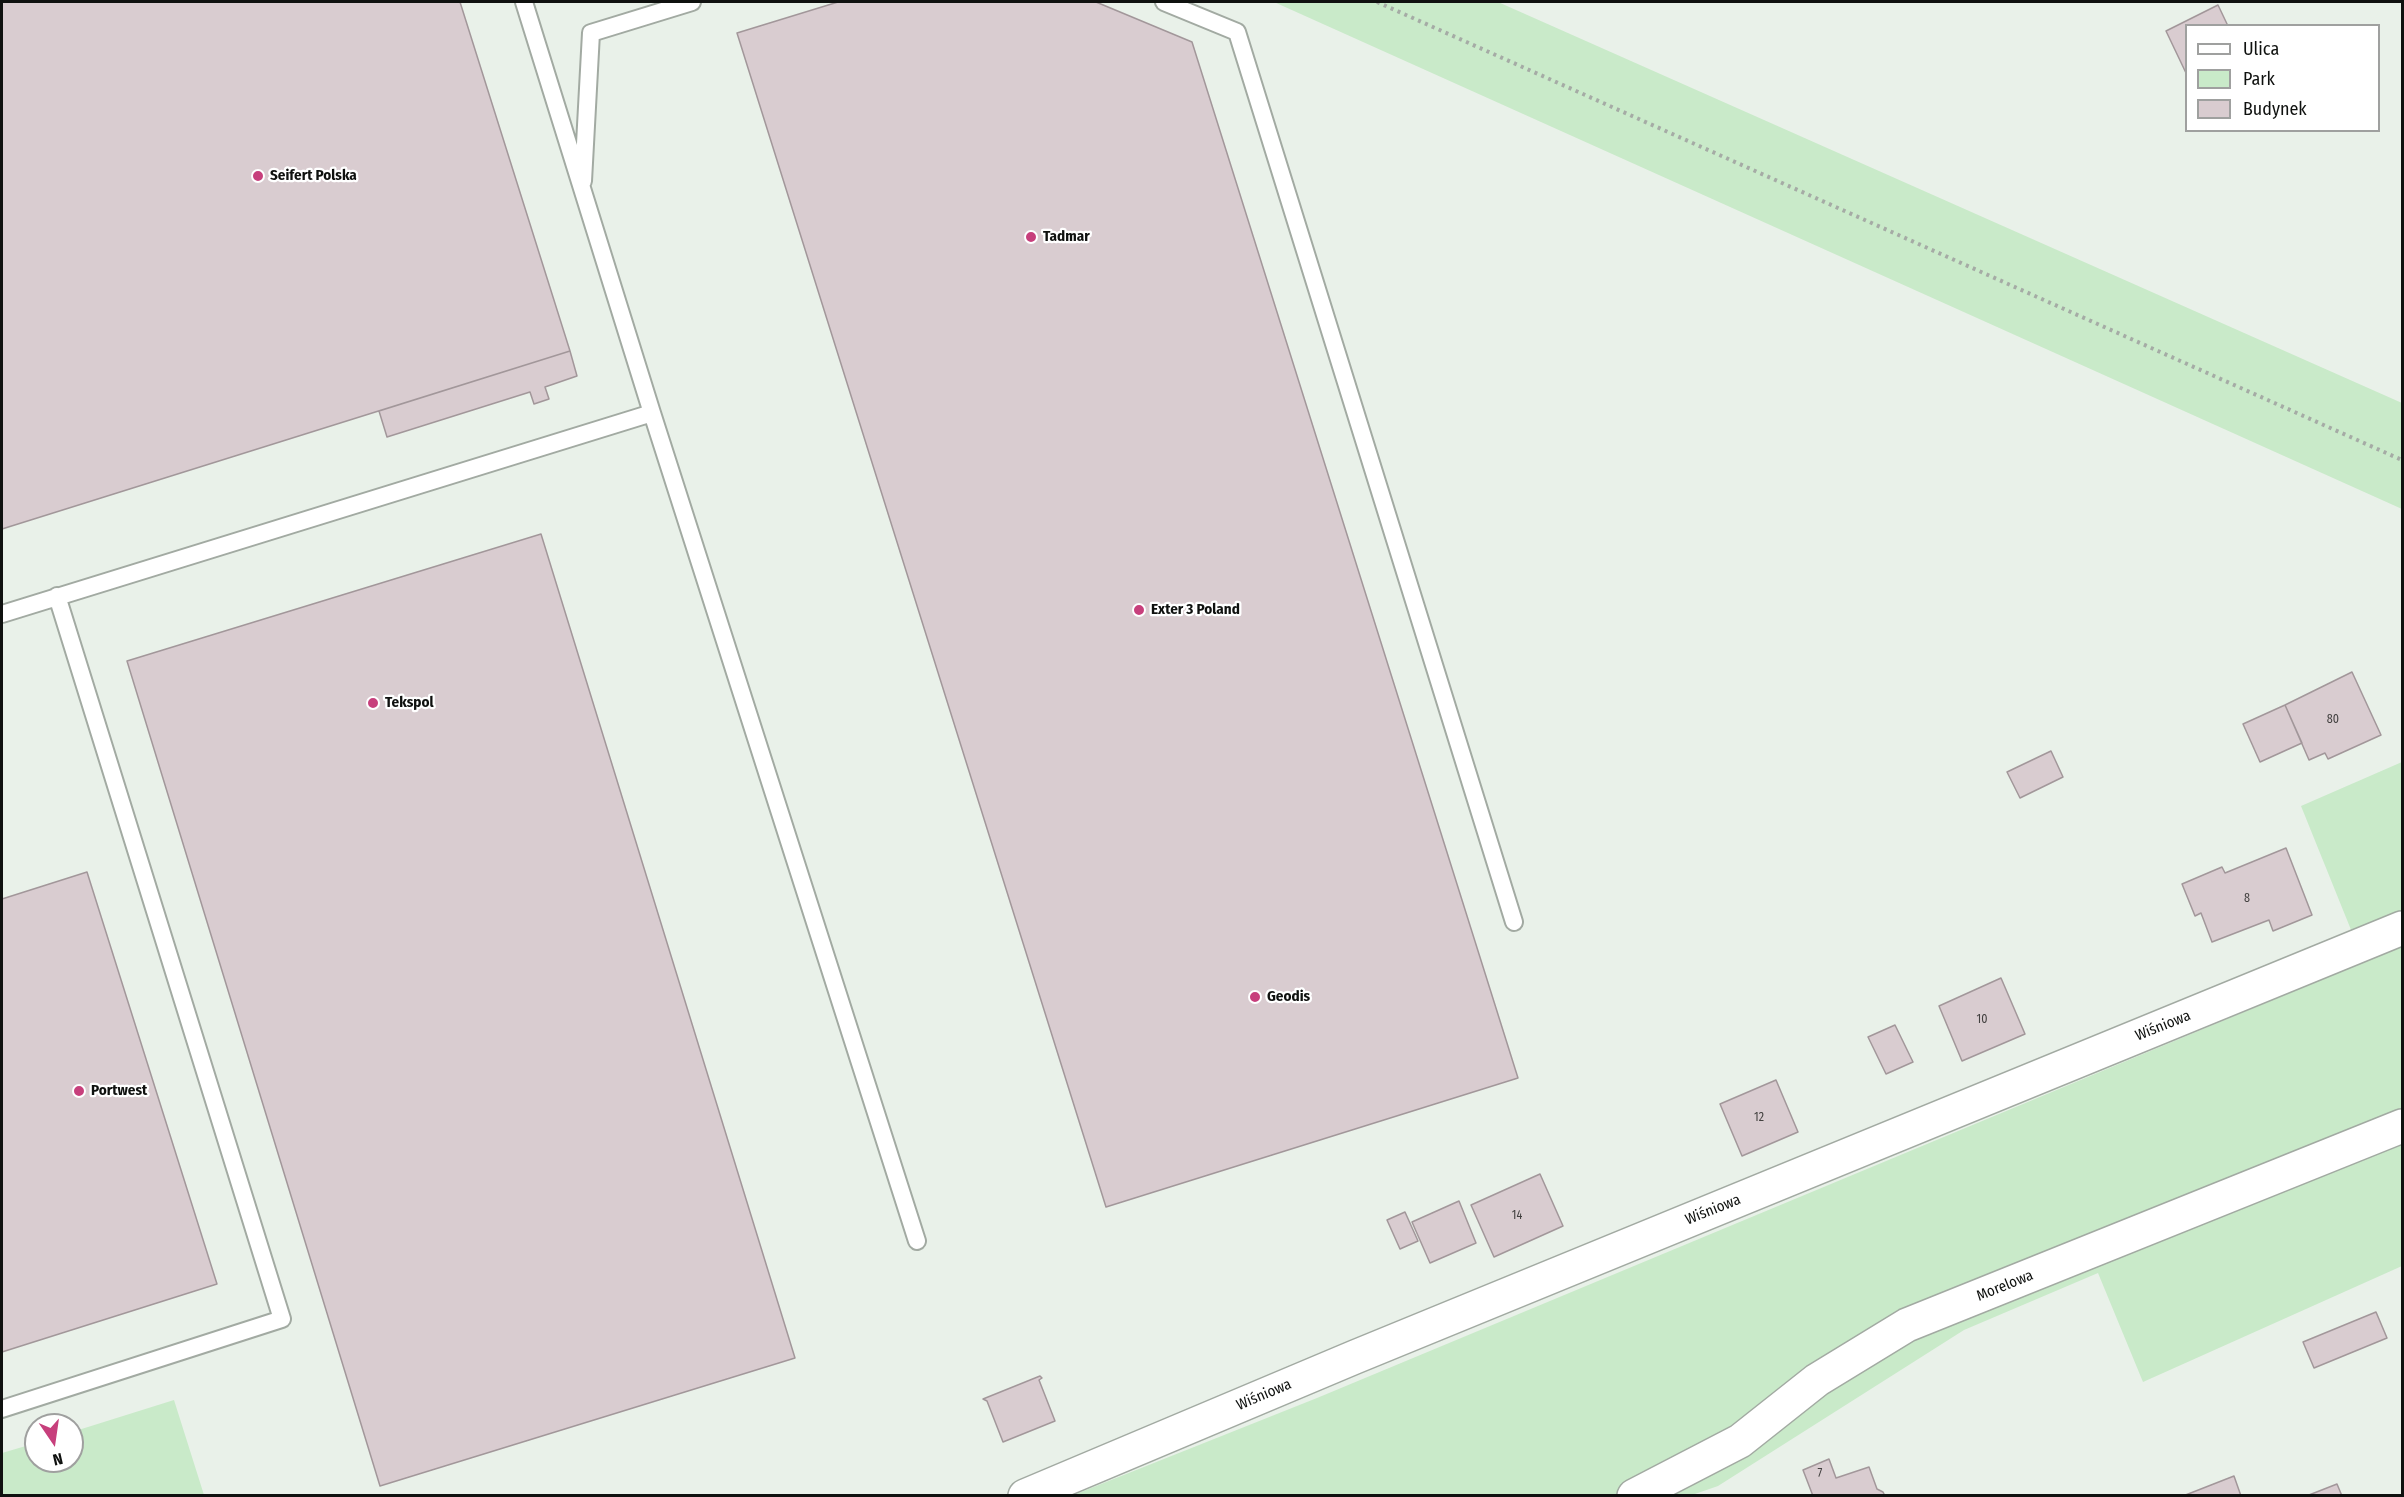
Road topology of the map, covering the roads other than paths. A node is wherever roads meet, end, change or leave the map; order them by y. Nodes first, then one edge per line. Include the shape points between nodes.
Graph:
1 (524, 2) edge
2 (692, 2) edge
3 (1164, 2) edge
4 (583, 192) junction
5 (652, 413) junction
6 (57, 596) junction
7 (2, 614) edge
8 (1514, 921) dead end
9 (2403, 928) edge
10 (2403, 1126) edge
11 (917, 1241) dead end
12 (2, 1409) edge
13 (1025, 1496) edge
14 (1634, 1496) edge

1 - 4 lane
2 - 4 lane via 591,33
3 - 8 lane via 1237,32
4 - 5 lane
5 - 6 lane
5 - 11 lane
6 - 7 lane
6 - 12 lane via 282,1319
9 - 13 street, Wiśniowa via 1366,1352
10 - 14 street, Morelowa via 1907,1325 1817,1380 1740,1441

